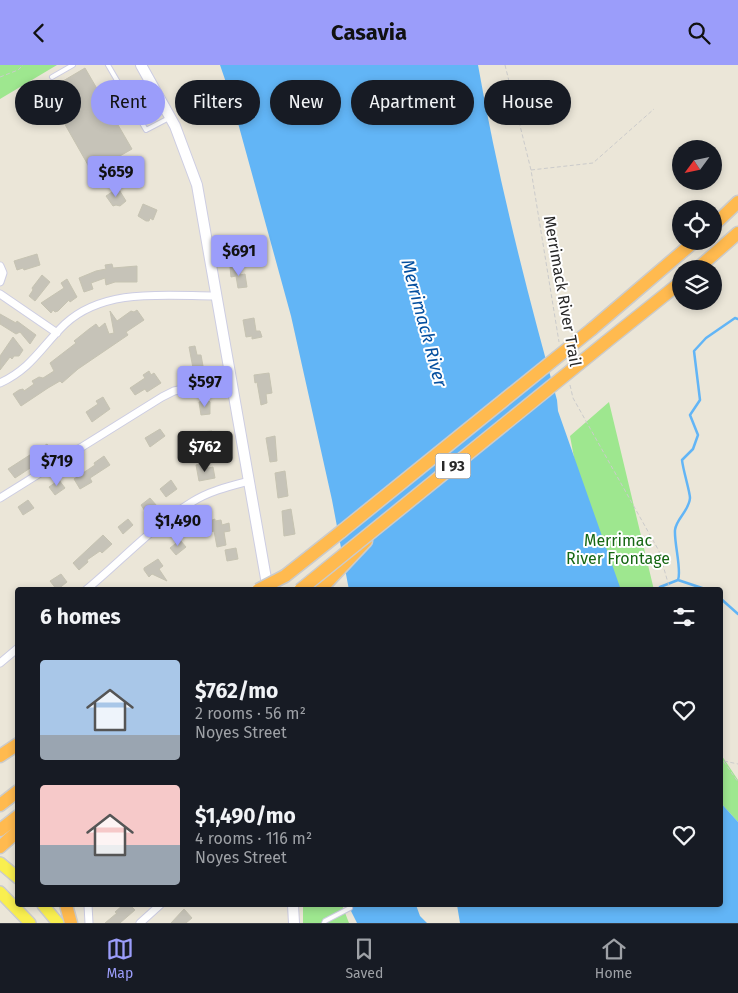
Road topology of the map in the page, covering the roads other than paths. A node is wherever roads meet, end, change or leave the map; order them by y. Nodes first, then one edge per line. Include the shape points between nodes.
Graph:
1 (72, 65) edge
2 (108, 65) edge
3 (141, 65) edge
4 (52, 77) dead end
5 (171, 117) junction
6 (738, 202) edge
7 (722, 217) edge
8 (738, 233) edge
9 (686, 250) edge
10 (707, 260) edge
11 (0, 265) edge
12 (0, 282) edge
13 (672, 289) edge
14 (0, 295) edge
15 (217, 295) junction
16 (57, 333) junction
17 (231, 379) junction
18 (0, 383) edge
19 (249, 481) junction
20 (0, 498) edge
21 (377, 528) junction
22 (285, 576) junction
23 (89, 587) edge
24 (264, 587) edge
25 (267, 587) edge
26 (272, 587) edge
27 (304, 587) edge
28 (323, 587) edge
29 (15, 650) edge
30 (0, 663) edge
31 (15, 746) edge
32 (0, 756) edge
33 (15, 791) edge
34 (15, 792) edge
35 (0, 796) edge
36 (0, 805) edge
37 (15, 821) edge
38 (6, 837) edge
39 (0, 863) edge
40 (15, 876) edge
41 (0, 892) edge
42 (45, 907) edge
43 (67, 907) edge
44 (88, 907) edge
45 (158, 907) edge
46 (293, 907) edge
47 (350, 908) dead end
48 (30, 923) edge
49 (58, 923) edge
50 (71, 923) edge
51 (89, 923) edge
52 (140, 923) edge
53 (294, 923) edge
54 (324, 923) edge

1 - 4 lane
2 - 5 lane via 146,130
3 - 5 main road
5 - 15 main road via 197,185
6 - 7 highway
8 - 10 highway
9 - 22 highway, I 93, bridge via 646,286
11 - 12 street via 3,273
13 - 21 highway, I 93, bridge
14 - 16 street
15 - 16 street via 108,300 96,303 75,316
15 - 17 main road
16 - 18 street via 30,365
17 - 19 main road
17 - 20 street via 168,393
19 - 23 street via 224,487 192,501
19 - 25 main road
21 - 27 highway, I 93, bridge
21 - 28 highway, bridge
22 - 24 highway, bridge
22 - 26 highway, I 93, bridge
29 - 30 street
31 - 32 highway
33 - 35 highway
34 - 36 highway
37 - 38 highway
39 - 40 main road
41 - 48 main road
42 - 49 main road
43 - 50 highway
44 - 51 street
45 - 52 street
46 - 53 main road
47 - 54 lane

